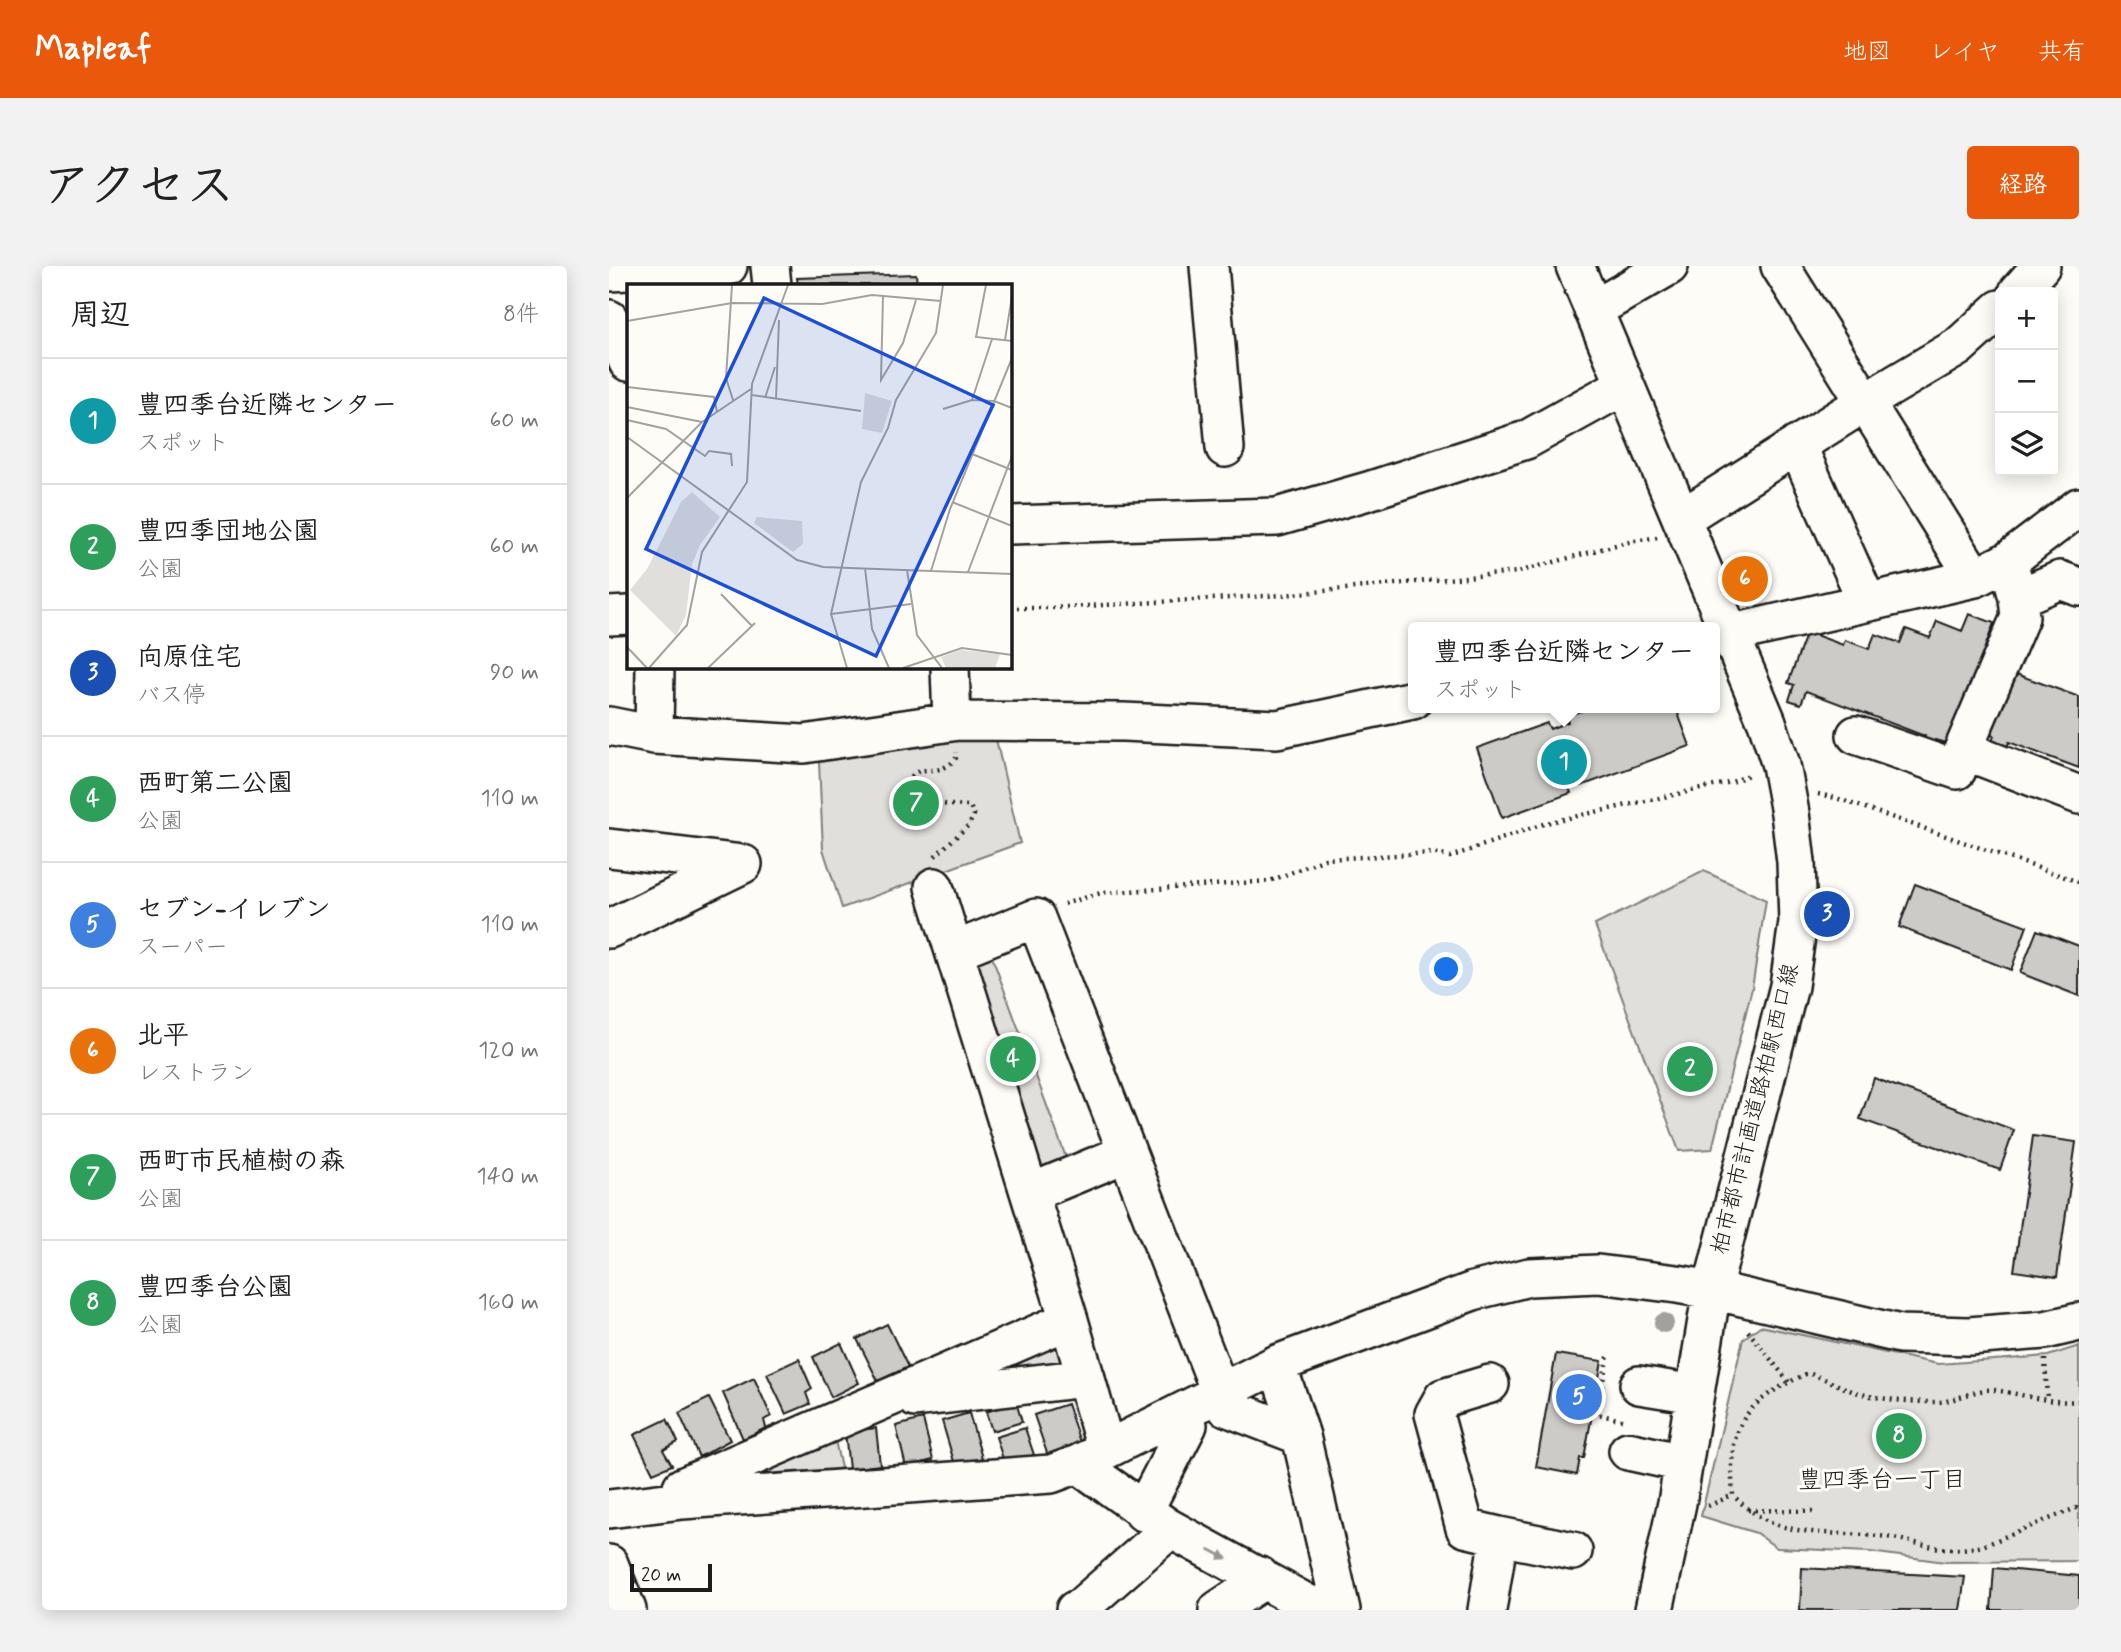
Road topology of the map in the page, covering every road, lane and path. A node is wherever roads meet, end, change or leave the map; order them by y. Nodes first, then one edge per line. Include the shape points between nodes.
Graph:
1 (728, 266) edge
2 (770, 266) edge
3 (1209, 266) edge
4 (1575, 266) edge
5 (1669, 266) edge
6 (1780, 266) edge
7 (2041, 266) edge
8 (609, 272) edge
9 (772, 284) edge
10 (2022, 287) edge
11 (1594, 310) junction
12 (1995, 314) edge
13 (609, 319) edge
14 (627, 360) edge
15 (627, 381) edge
16 (609, 383) edge
17 (1625, 385) junction
18 (1867, 401) junction
19 (1797, 446) junction
20 (1225, 447) dead end
21 (2079, 507) edge
22 (1011, 525) edge
23 (1673, 527) junction
24 (2008, 561) junction
25 (1975, 578) junction
26 (2079, 587) edge
27 (2018, 598) junction
28 (1867, 602) junction
29 (1011, 608) edge
30 (627, 615) edge
31 (609, 616) edge
32 (1716, 622) edge
33 (1722, 635) edge
34 (655, 668) edge
35 (950, 668) edge
36 (1408, 701) edge
37 (952, 722) junction
38 (609, 726) edge
39 (654, 735) junction
40 (1856, 735) dead end
41 (1963, 750) junction
42 (947, 766) dead end
43 (1756, 772) dead end
44 (1818, 794) dead end
45 (2079, 795) edge
46 (609, 848) edge
47 (2079, 882) edge
48 (934, 887) joint
49 (1036, 918) junction
50 (609, 929) edge
51 (954, 951) junction
52 (1127, 1153) junction
53 (1030, 1193) junction
54 (1712, 1290) junction
55 (1069, 1320) junction
56 (2079, 1322) edge
57 (1746, 1329) dead end
58 (2045, 1349) dead end
59 (1611, 1353) dead end
60 (1277, 1364) junction
61 (1086, 1378) junction
62 (1789, 1382) junction
63 (1490, 1384) dead end
64 (1639, 1385) dead end
65 (1220, 1394) junction
66 (1695, 1394) junction
67 (2047, 1400) junction
68 (2079, 1401) edge
69 (876, 1403) junction
70 (1179, 1413) junction
71 (1301, 1436) junction
72 (1631, 1436) joint
73 (1092, 1456) junction
74 (1683, 1463) junction
75 (682, 1500) junction
76 (609, 1509) edge
77 (1747, 1510) junction
78 (2079, 1510) edge
79 (1817, 1511) dead end
80 (1155, 1519) junction
81 (1499, 1536) junction
82 (1573, 1551) dead end
83 (609, 1564) edge
84 (1260, 1576) junction
85 (627, 1610) edge
86 (1075, 1610) edge
87 (1218, 1610) edge
88 (1319, 1610) edge
89 (1341, 1610) edge
90 (1487, 1610) edge
91 (1654, 1610) edge

1 - 8 street
2 - 9 street
3 - 20 street
4 - 11 street, 柏市都市計画道路柏駅西口線
5 - 11 street
6 - 18 street
7 - 10 street
11 - 17 street, 柏市都市計画道路柏駅西口線
12 - 18 street via 1958,347
13 - 14 street
15 - 16 street
17 - 22 street via 1526,440 1277,517
17 - 23 street, 柏市都市計画道路柏駅西口線
18 - 19 street
18 - 25 street
19 - 23 street
19 - 28 street
21 - 24 street
23 - 29 path via 1518,572 1283,595
23 - 32 street, 柏市都市計画道路柏駅西口線
24 - 25 street
24 - 27 street
25 - 28 street
26 - 27 street via 2060,580
27 - 41 street via 2020,617
28 - 33 street
30 - 31 street
33 - 54 street, 柏市都市計画道路柏駅西口線 via 1767,722 1781,765 1796,862 1798,922 1789,986
34 - 39 street
35 - 37 street
36 - 37 street via 1277,729 1123,722
37 - 39 street via 804,744
38 - 39 street
40 - 41 street via 1957,770
41 - 45 street
42 - 48 path via 919,770 906,785 914,796 970,806 974,815 930,861
43 - 49 path via 1732,782 1546,823 1450,857 1433,853 1325,859 1270,881 1101,893 1045,909
44 - 47 path
46 - 50 street via 743,864
48 - 51 street
49 - 51 street
49 - 52 street
51 - 53 street
52 - 53 street
52 - 65 street
53 - 55 street
54 - 56 street via 1900,1334 1969,1336 2045,1330
54 - 60 street via 1620,1291 1598,1273 1529,1278 1472,1290
54 - 66 street, 柏市都市計画道路柏駅西口線
55 - 61 street
55 - 69 street
57 - 62 path
58 - 67 path
59 - 72 path via 1595,1414
60 - 65 street
60 - 71 street
61 - 69 street
61 - 73 street
62 - 67 path via 1808,1373 1853,1391 1910,1401 1941,1402 1992,1390
62 - 77 path via 1752,1406 1737,1433 1731,1452 1733,1495
63 - 81 street via 1443,1398 1434,1414 1465,1528
64 - 66 street
65 - 70 street
65 - 71 street via 1226,1407
66 - 74 street, 柏市都市計画道路柏駅西口線
67 - 68 path
69 - 75 street via 682,1487
70 - 73 street
70 - 80 street via 1188,1425
71 - 89 street
72 - 74 street
73 - 75 street via 1051,1474
73 - 80 street
74 - 91 street, 柏市都市計画道路柏駅西口線
75 - 76 street
77 - 78 path via 1780,1527 1956,1549 1979,1546
77 - 79 path
80 -> 84 street
80 - 86 street via 1161,1537
81 - 82 street
81 - 90 street
83 - 85 street
84 - 87 street via 1254,1586
84 - 88 street

